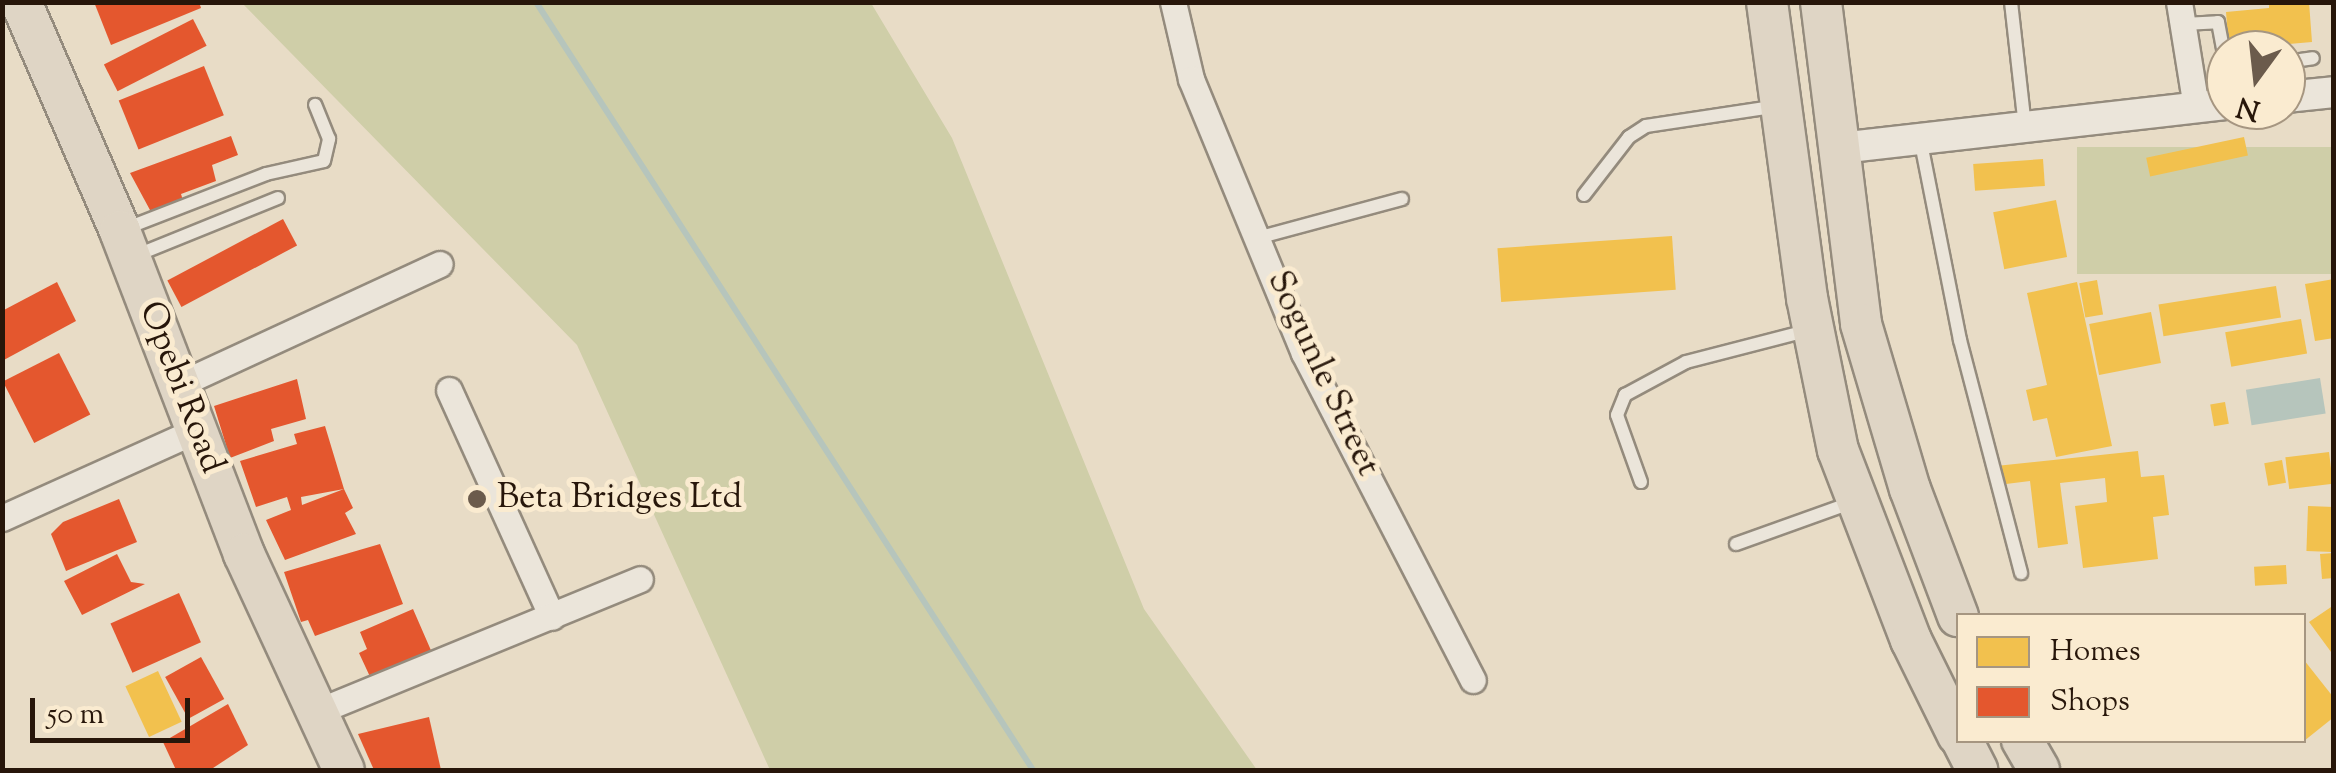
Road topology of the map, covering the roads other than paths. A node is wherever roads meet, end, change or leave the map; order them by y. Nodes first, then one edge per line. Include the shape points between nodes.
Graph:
1 (22, 2) edge
2 (1173, 2) edge
3 (1767, 2) edge
4 (1821, 2) edge
5 (2011, 2) edge
6 (2181, 13) edge
7 (2, 26) edge
8 (2219, 30) edge
9 (2313, 58) dead end
10 (2306, 59) edge
11 (2206, 90) edge
12 (2334, 92) edge
13 (2306, 95) edge
14 (315, 105) dead end
15 (1780, 106) junction
16 (2206, 107) edge
17 (2025, 127) junction
18 (1920, 138) junction
19 (1840, 148) junction
20 (1782, 188) dead end
21 (1584, 195) dead end
22 (278, 198) dead end
23 (1402, 199) dead end
24 (1787, 222) dead end
25 (1261, 237) junction
26 (125, 244) junction
27 (440, 264) dead end
28 (1812, 329) junction
29 (180, 384) junction
30 (449, 390) dead end
31 (184, 434) junction
32 (1641, 482) dead end
33 (1855, 501) junction
34 (2, 518) edge
35 (1736, 544) dead end
36 (2021, 573) dead end
37 (640, 579) dead end
38 (1957, 613) edge
39 (552, 617) junction
40 (1473, 680) dead end
41 (316, 712) junction
42 (1956, 730) edge
43 (1963, 743) edge
44 (2024, 743) edge
45 (315, 770) edge
46 (344, 770) edge
47 (1977, 770) edge
48 (2040, 770) edge

1 - 26 main road, Opebi Road
2 - 25 street, Sogunle Street via 1191,79
3 - 15 main road
4 - 19 main road
5 - 17 lane
6 - 8 lane via 2218,22
6 - 11 street
7 - 31 main road, Opebi Road
9 - 10 lane
12 - 13 street
14 - 26 lane via 329,139 324,160 266,174
15 - 21 lane via 1646,126 1629,137
15 - 28 main road
16 - 17 street
17 - 18 street
18 - 19 street
18 - 36 lane via 1960,340
19 - 38 main road via 1860,324 1910,489
20 - 24 lane
22 - 26 lane
23 - 25 lane
25 - 40 street, Sogunle Street via 1304,353
26 - 29 main road, Opebi Road
27 - 29 street
28 - 32 lane via 1686,362 1625,394 1617,416
28 - 33 main road
29 - 31 main road, Opebi Road
30 - 39 street
31 - 34 street
31 - 41 main road, Opebi Road
31 - 45 main road, Opebi Road via 234,600
33 - 35 lane
33 - 42 main road
37 - 39 street
39 - 41 street
41 - 46 main road, Opebi Road
43 - 47 main road
44 - 48 main road

